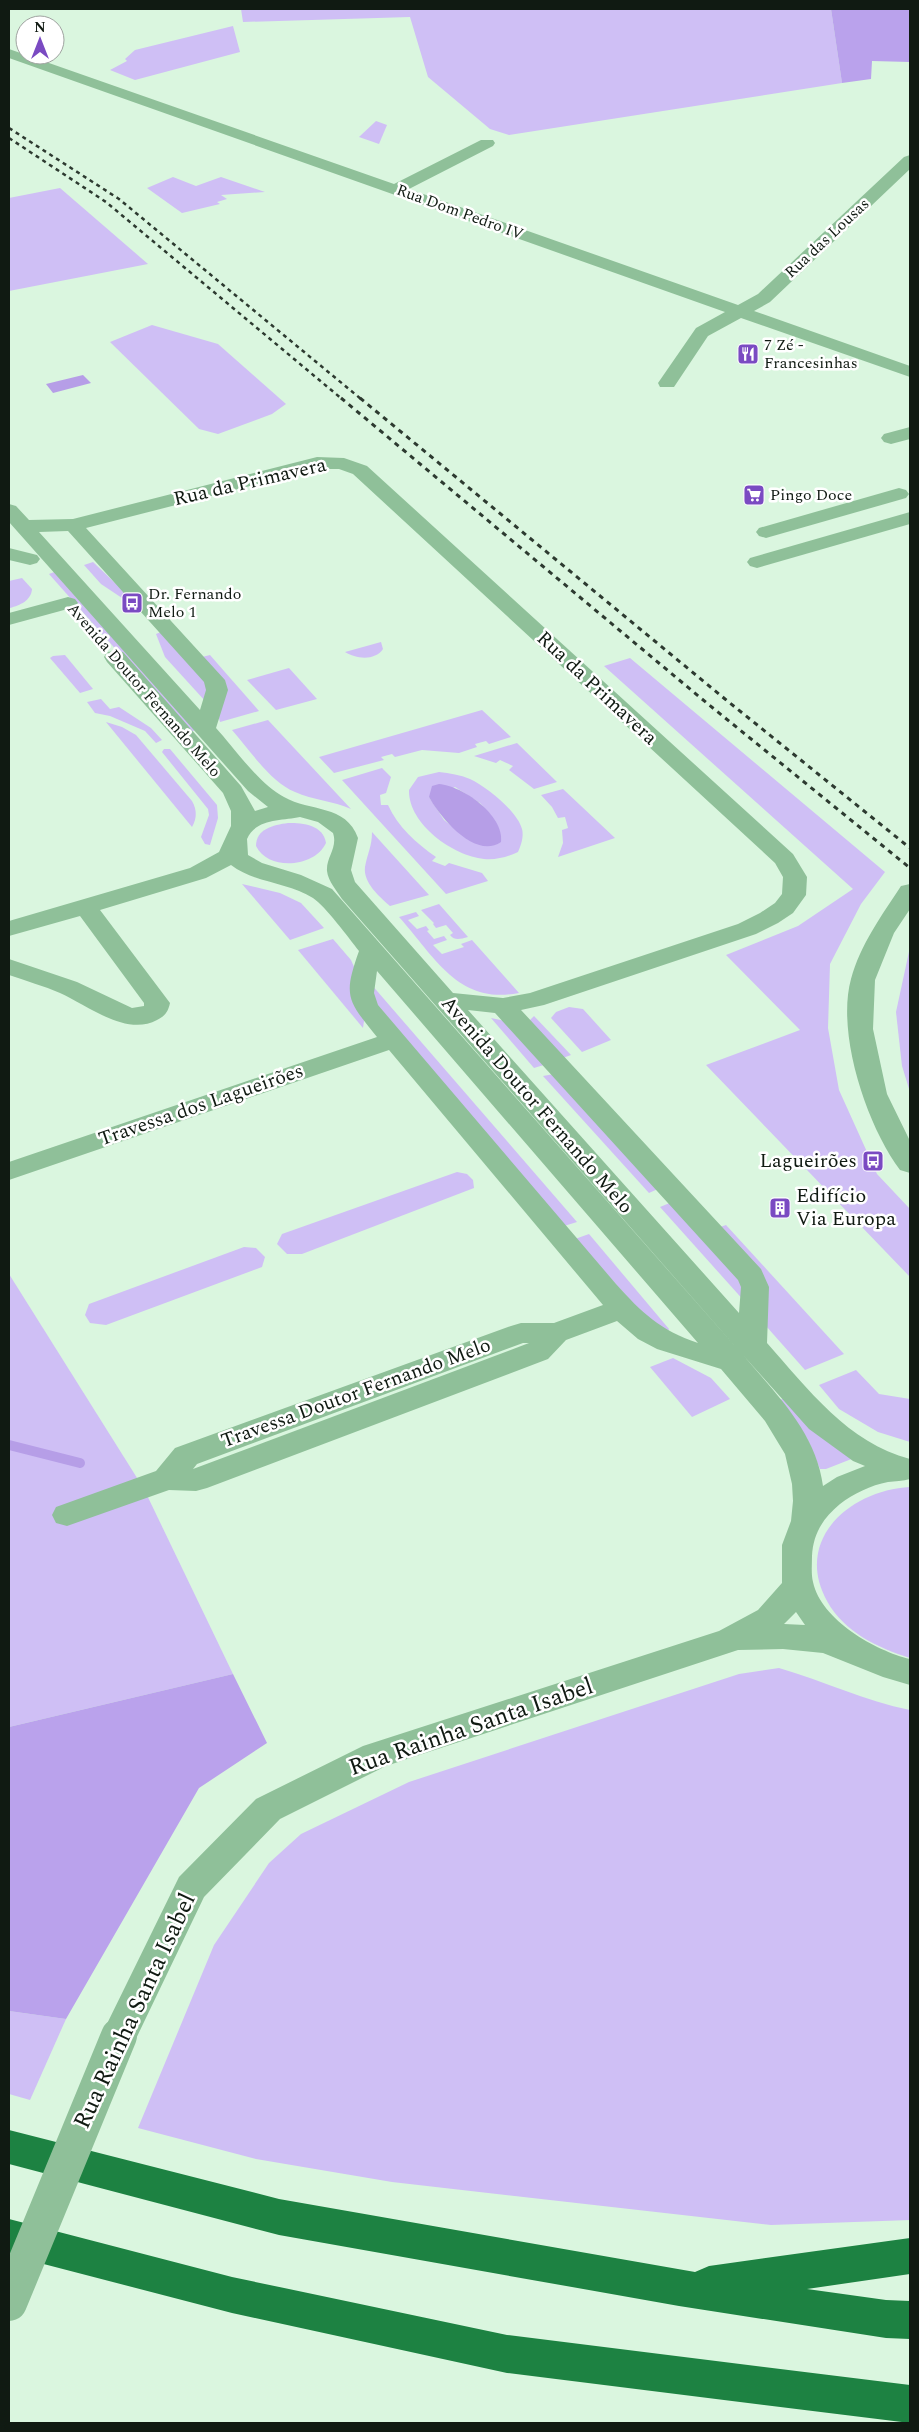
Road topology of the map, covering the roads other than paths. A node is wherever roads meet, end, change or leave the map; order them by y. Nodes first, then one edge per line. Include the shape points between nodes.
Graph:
1 (9, 53) edge
2 (488, 143) dead end
3 (910, 160) edge
4 (396, 189) junction
5 (740, 312) junction
6 (910, 372) edge
7 (667, 383) dead end
8 (910, 433) edge
9 (891, 438) dead end
10 (899, 494) dead end
11 (9, 510) edge
12 (910, 518) edge
13 (73, 524) junction
14 (16, 531) edge
15 (766, 532) dead end
16 (9, 554) edge
17 (30, 559) junction
18 (757, 562) dead end
19 (68, 603) junction
20 (9, 618) edge
21 (205, 729) junction
22 (306, 812) junction
23 (238, 837) junction
24 (344, 854) junction
25 (198, 873) junction
26 (272, 874) junction
27 (910, 891) edge
28 (85, 906) junction
29 (9, 929) edge
30 (372, 949) junction
31 (9, 967) edge
32 (444, 1000) junction
33 (503, 1006) junction
34 (394, 1040) junction
35 (910, 1164) edge
36 (9, 1171) edge
37 (622, 1308) junction
38 (742, 1355) junction
39 (907, 1469) edge
40 (68, 1515) dead end
41 (806, 1519) junction
42 (798, 1584) junction
43 (730, 1640) junction
44 (848, 1648) junction
45 (910, 1672) edge
46 (9, 2147) edge
47 (9, 2237) edge
48 (910, 2256) edge
49 (679, 2288) junction
50 (9, 2303) edge
51 (910, 2320) edge
52 (910, 2405) edge

1 - 4 street, Rua Dom Pedro IV
2 - 4 street
3 - 5 street, Rua das Lousas via 764,298
4 - 5 street, Rua Dom Pedro IV
5 - 6 street, Rua Dom Pedro IV
5 - 7 street, Rua das Lousas via 702,332
8 - 9 street
10 - 15 street
11 - 14 street, Avenida Doutor Fernando Melo
12 - 18 street
13 - 14 street, Rua da Primavera
13 - 21 street, Avenida Doutor Fernando Melo via 214,680 217,690
13 - 33 street, Rua da Primavera via 317,463 352,466 785,859 795,877 794,895 784,908 747,929 535,1000
14 - 17 street, Avenida Doutor Fernando Melo
14 - 21 street, Avenida Doutor Fernando Melo
16 - 17 street
17 - 19 street, Avenida Doutor Fernando Melo
19 - 20 street
19 - 23 street, Avenida Doutor Fernando Melo via 233,791 244,811
21 - 22 street, Avenida Doutor Fernando Melo via 270,799
22 - 23 street, Avenida Doutor Fernando Melo via 288,811 255,819
22 - 24 street, Avenida Doutor Fernando Melo via 336,823 345,832 348,843
23 - 25 street via 227,857
23 - 26 street, Avenida Doutor Fernando Melo via 238,857 248,866
24 - 26 street via 334,864 319,871 301,875
24 - 32 street, Avenida Doutor Fernando Melo via 339,870 351,894
25 - 26 street via 240,869
25 - 28 street
26 - 30 street, Avenida Doutor Fernando Melo via 323,894
27 - 35 street via 882,933 863,980 860,1029 874,1094
28 - 29 street
28 - 31 street via 157,1002 156,1010 146,1016 128,1016 68,987
30 - 34 street via 361,984 361,997
30 - 38 street, Avenida Doutor Fernando Melo
32 - 33 street, Rua da Primavera
32 - 38 street, Avenida Doutor Fernando Melo
33 - 38 street, Avenida Doutor Fernando Melo via 751,1276 755,1287
34 - 36 street, Travessa dos Lagueirões
34 - 37 street
37 - 38 street via 649,1333 671,1344
37 - 40 street, Travessa Doutor Fernando Melo via 556,1333 538,1352 196,1480 167,1479
38 - 39 street, Avenida Doutor Fernando Melo via 819,1421 864,1452
38 - 41 street, Avenida Doutor Fernando Melo via 798,1447 810,1494
39 - 41 street, Rua Rainha Santa Isabel via 864,1476 830,1494
41 - 42 street, Rua Rainha Santa Isabel via 795,1550
42 - 43 street, Rua Rainha Santa Isabel via 779,1611 761,1625
42 - 44 street, Rua Rainha Santa Isabel via 816,1618
43 - 44 street, Rua Rainha Santa Isabel via 766,1635 808,1638
43 - 50 street, Rua Rainha Santa Isabel, bridge via 375,1756 268,1809 191,1887 119,2036
44 - 45 street, Rua Rainha Santa Isabel via 890,1668
46 - 49 highway via 279,2216
47 - 52 highway via 232,2295 507,2354
48 - 49 highway
49 - 51 highway

